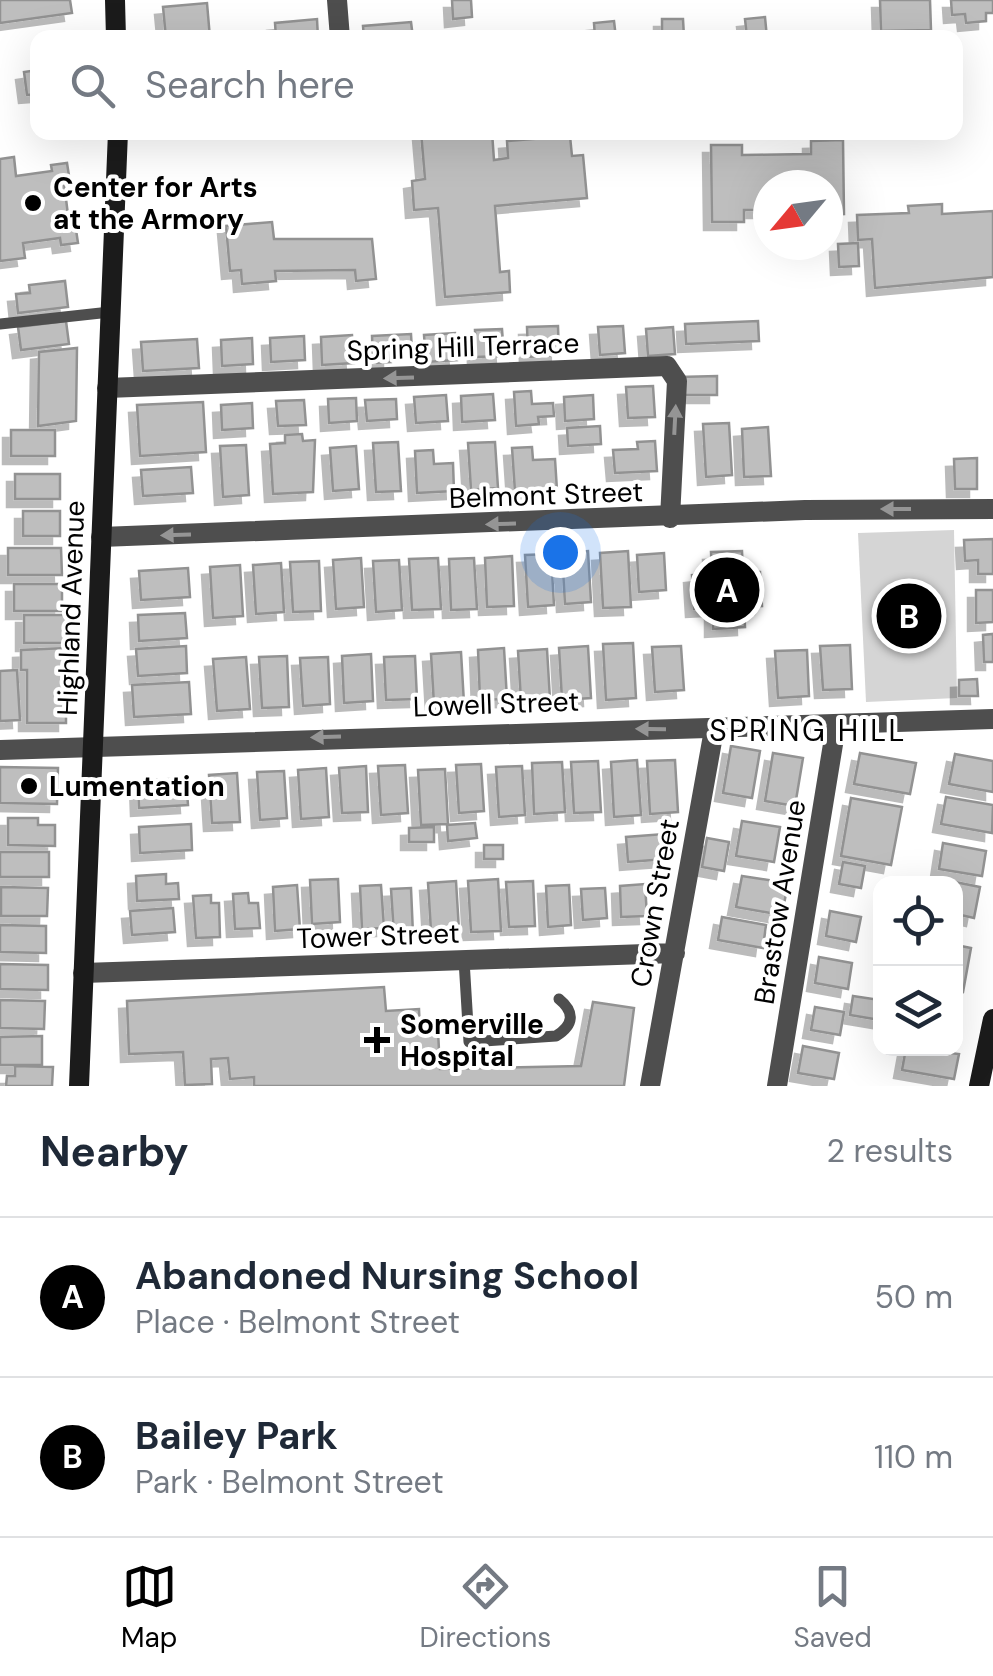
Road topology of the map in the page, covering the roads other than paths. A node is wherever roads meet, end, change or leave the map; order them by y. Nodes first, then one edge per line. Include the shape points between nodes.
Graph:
1 (115, 0) edge
2 (337, 0) edge
3 (116, 30) edge
4 (339, 30) edge
5 (118, 140) edge
6 (110, 312) junction
7 (0, 324) edge
8 (107, 388) junction
9 (993, 508) edge
10 (670, 518) junction
11 (101, 537) junction
12 (993, 719) edge
13 (836, 726) junction
14 (714, 730) junction
15 (92, 748) junction
16 (0, 750) edge
17 (675, 953) junction
18 (464, 960) junction
19 (83, 973) junction
20 (558, 998) dead end
21 (993, 1019) edge
22 (989, 1054) edge
23 (79, 1086) edge
24 (650, 1086) edge
25 (777, 1086) edge
26 (980, 1086) edge

1 - 3 main road
2 - 4 street
5 - 6 main road, Highland Avenue
6 - 7 lane
6 - 8 main road, Highland Avenue
10 -> 8 street, Spring Hill Terrace via 676,380 667,366
8 - 11 main road, Highland Avenue
9 -> 10 street, Belmont Street
10 -> 11 street, Belmont Street
11 - 15 main road, Highland Avenue
12 - 13 street, Lowell Street
13 - 14 street, Lowell Street
13 - 25 street, Brastow Avenue
14 -> 15 street, Lowell Street
14 - 17 street, Crown Street
15 - 16 street, Lowell Street
15 - 19 main road, Highland Avenue
17 - 18 street, Tower Street
17 - 24 street, Crown Street
18 - 19 street, Tower Street
18 - 20 lane via 468,1042 556,1036 572,1018
19 - 23 main road, Highland Avenue
21 - 22 main road
22 - 26 main road

